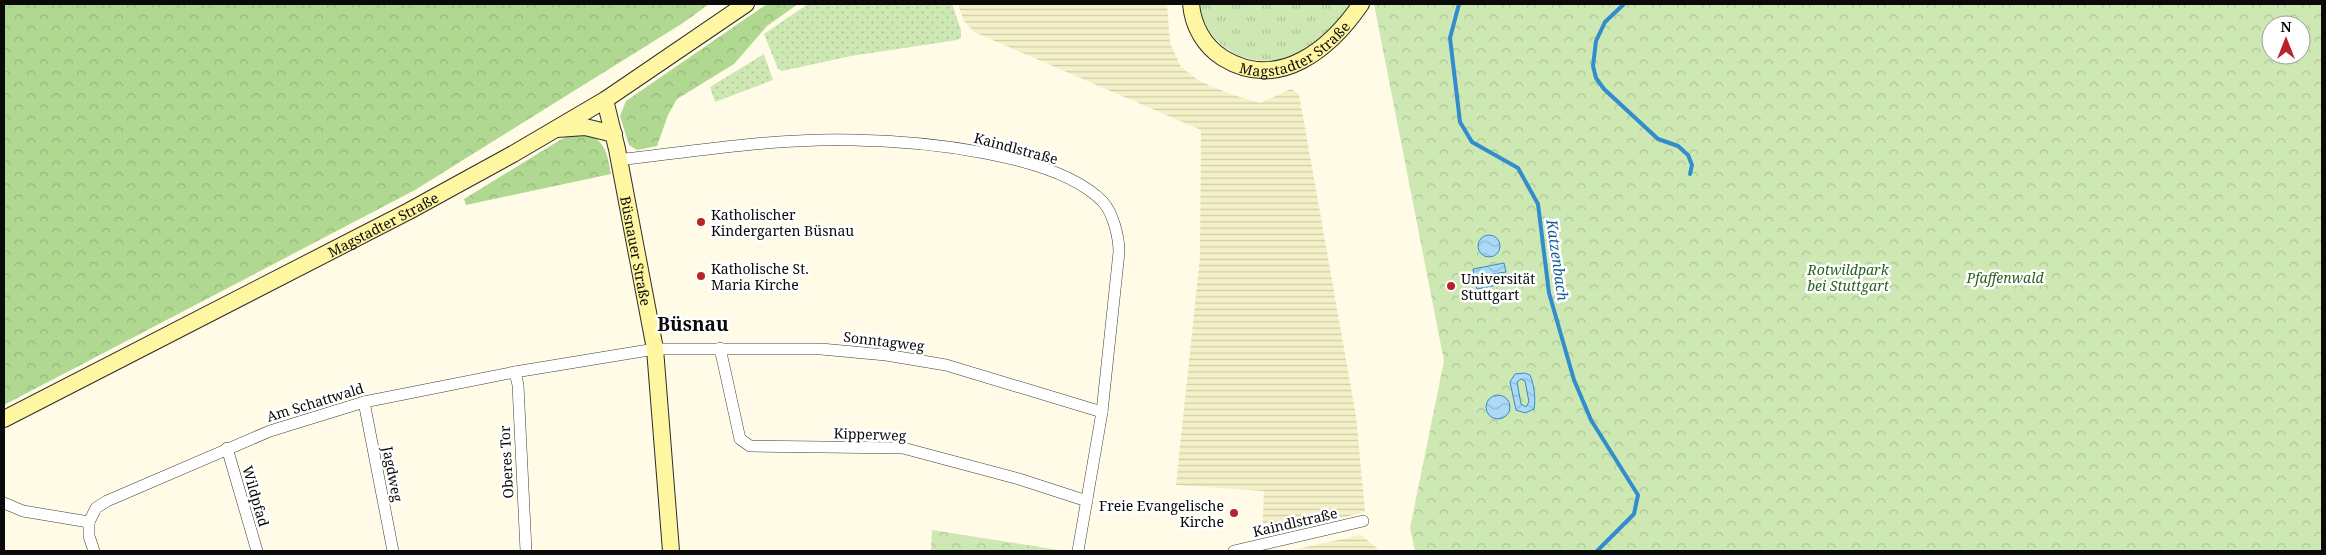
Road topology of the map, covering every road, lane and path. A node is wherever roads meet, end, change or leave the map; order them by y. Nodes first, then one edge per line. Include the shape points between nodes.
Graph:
1 (746, 4) edge
2 (1191, 4) edge
3 (1361, 4) edge
4 (605, 100) junction
5 (554, 129) junction
6 (614, 134) junction
7 (618, 160) junction
8 (720, 348) junction
9 (654, 349) junction
10 (515, 372) junction
11 (364, 402) junction
12 (1102, 412) junction
13 (4, 419) edge
14 (227, 448) junction
15 (1087, 501) junction
16 (4, 502) edge
17 (89, 522) junction
18 (1363, 522) dead end
19 (94, 551) edge
20 (256, 551) edge
21 (393, 551) edge
22 (526, 551) edge
23 (670, 551) edge
24 (1078, 551) edge
25 (1234, 551) edge

1 - 4 main road, Magstadter Straße
2 - 3 main road, Magstadter Straße via 1197,28 1215,53 1244,68 1267,71 1290,67 1311,56 1338,32
4 - 5 main road, Magstadter Straße
4 - 6 main road, Büsnauer Straße
5 - 6 main road via 585,128
5 - 13 main road, Magstadter Straße via 409,211
6 - 7 main road, Büsnauer Straße
7 - 9 main road, Büsnauer Straße
7 - 12 street, Kaindlstraße via 787,142 853,140 918,144 989,154 1067,178 1104,203 1119,240
8 - 9 street, Sonntagweg
8 - 12 street, Sonntagweg via 886,354 946,365
8 - 15 street, Kipperweg via 740,439 750,446 903,448
9 - 10 street, Am Schattwald
9 - 23 main road, Büsnauer Straße
10 - 11 street, Am Schattwald
10 - 22 street, Oberes Tor
11 - 14 street, Am Schattwald
11 - 21 street, Jagdweg
12 - 15 street, Kaindlstraße
14 - 17 street, Am Schattwald via 107,501 96,508
14 - 20 street, Wildpfad
15 - 24 street, Kaindlstraße
16 - 17 street via 24,511
17 - 19 street
18 - 25 street, Kaindlstraße

